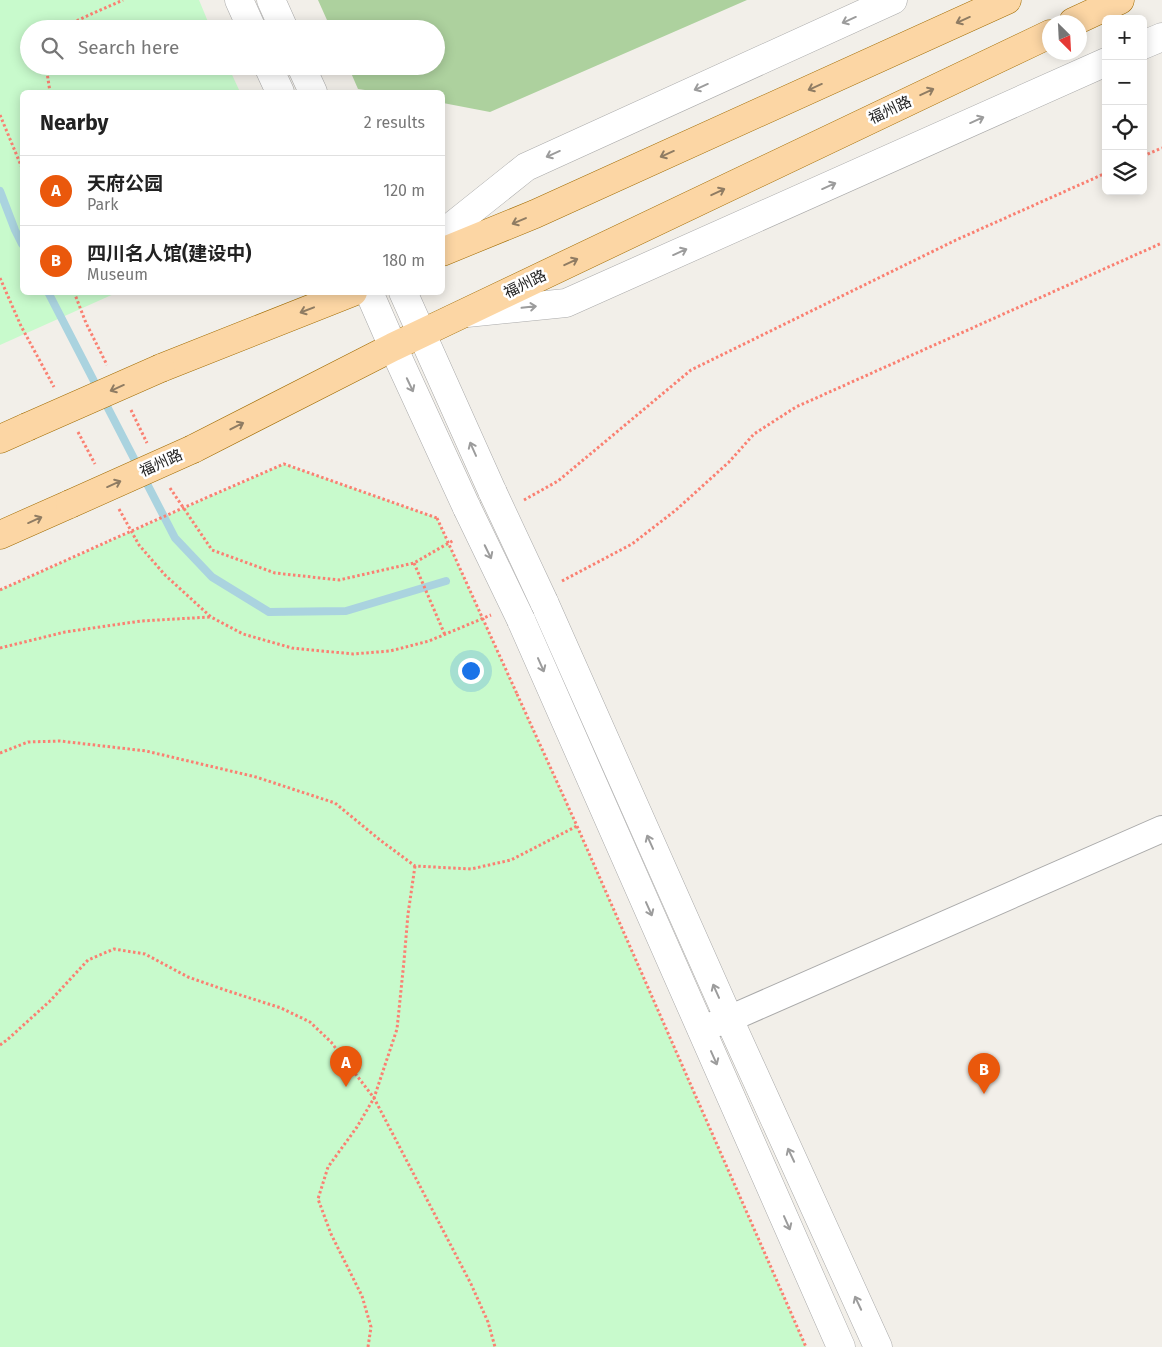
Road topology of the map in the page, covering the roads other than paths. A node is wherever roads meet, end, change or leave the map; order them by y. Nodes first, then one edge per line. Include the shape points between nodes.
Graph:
1 (239, 0) edge
2 (271, 0) edge
3 (894, 0) edge
4 (1007, 0) edge
5 (1120, 0) edge
6 (1087, 15) edge
7 (248, 20) edge
8 (280, 20) edge
9 (1162, 37) edge
10 (1042, 38) edge
11 (1147, 43) edge
12 (1102, 64) edge
13 (272, 75) edge
14 (305, 75) edge
15 (279, 90) edge
16 (312, 90) edge
17 (445, 232) edge
18 (445, 251) edge
19 (345, 295) edge
20 (371, 295) edge
21 (404, 295) edge
22 (463, 314) junction
23 (393, 347) junction
24 (0, 439) edge
25 (0, 535) edge
26 (1162, 829) edge
27 (729, 1019) junction
28 (702, 1029) junction
29 (841, 1347) edge
30 (878, 1347) edge

1 - 7 street
2 - 8 street
3 -> 17 street via 526,166
4 -> 18 main road via 535,214
5 - 6 main road
9 - 11 street
22 -> 10 main road, 福州路
22 -> 12 street via 566,303
13 - 15 street
14 - 16 street
19 -> 24 main road, bridge via 161,368
20 - 23 street
27 -> 21 street, bridge via 553,592 493,493
22 - 23 main road, 福州路
25 -> 23 main road, 福州路, bridge via 193,448
23 -> 28 street, bridge via 521,620
26 - 27 street
27 - 28 street
30 -> 27 street
28 -> 29 street

